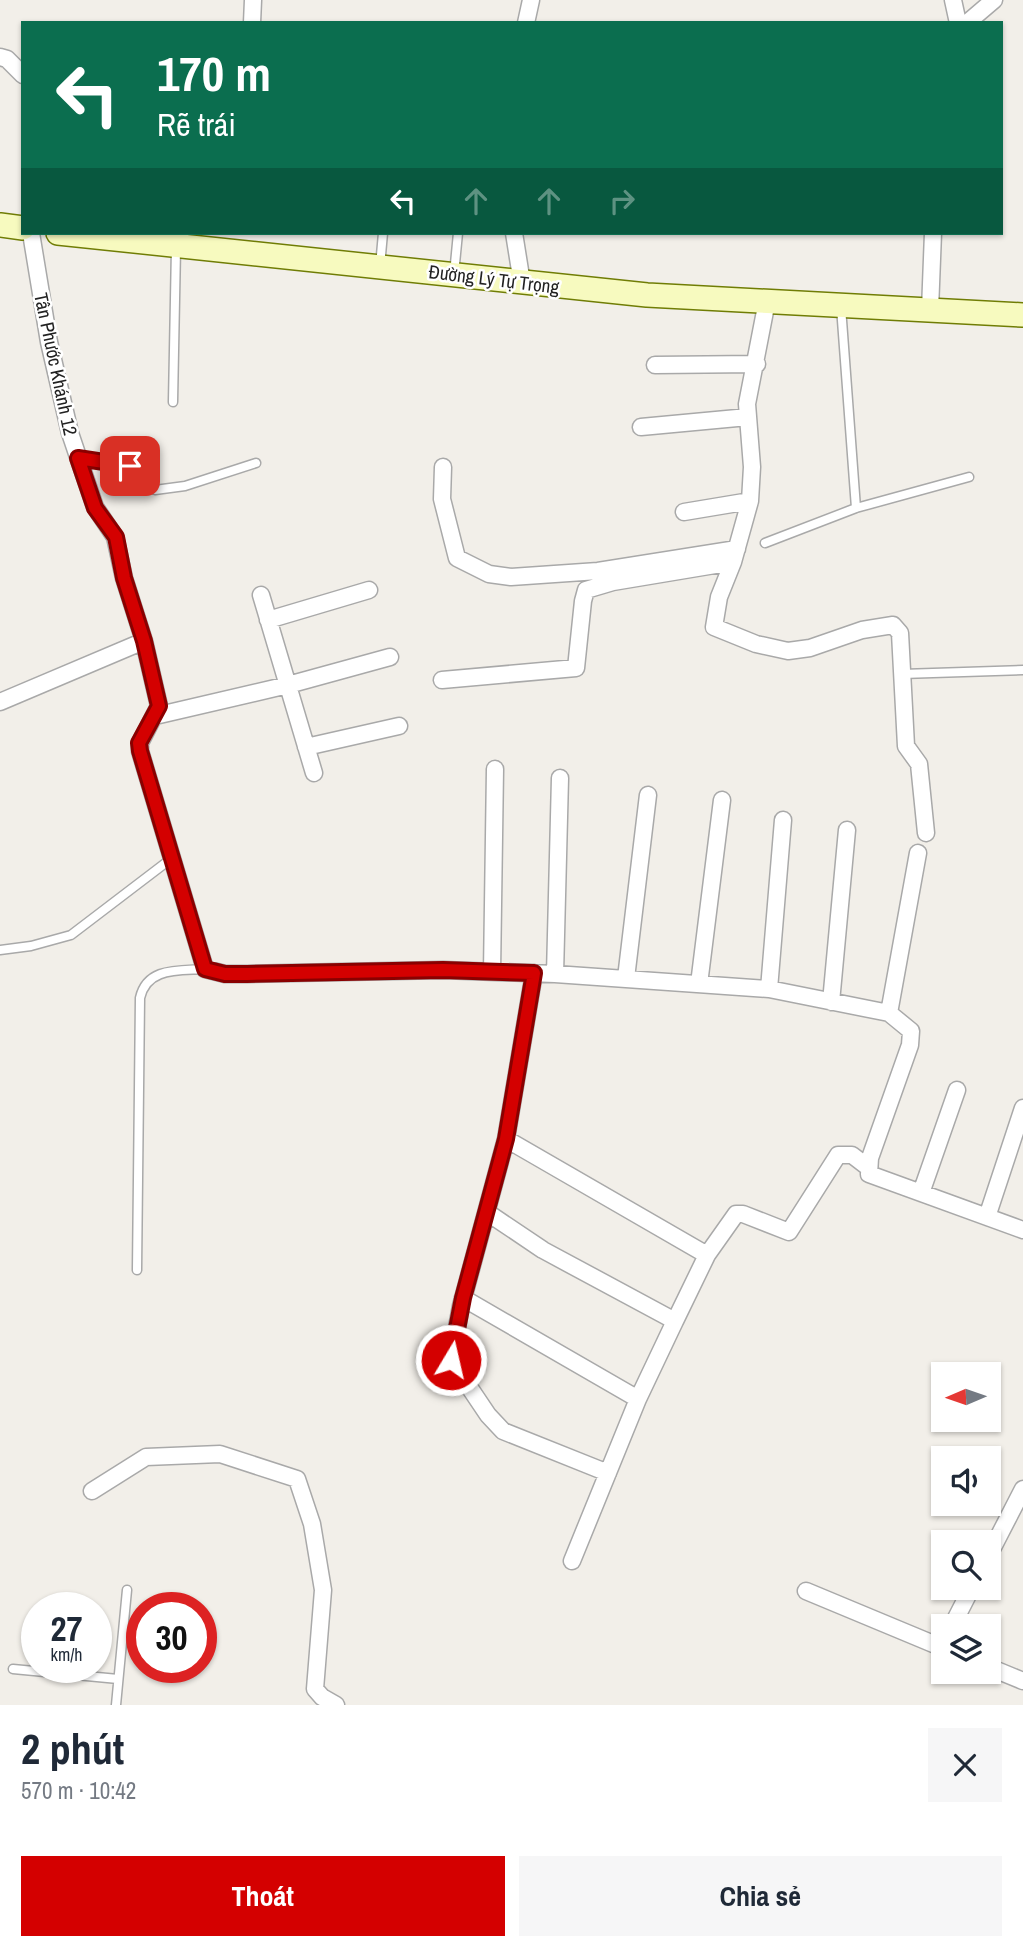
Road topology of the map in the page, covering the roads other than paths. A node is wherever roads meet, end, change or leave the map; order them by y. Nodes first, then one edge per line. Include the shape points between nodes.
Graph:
1 (253, 0) edge
2 (531, 0) edge
3 (953, 0) edge
4 (994, 0) edge
5 (252, 21) edge
6 (526, 21) edge
7 (958, 21) edge
8 (969, 21) edge
9 (0, 57) edge
10 (21, 73) edge
11 (0, 225) edge
12 (21, 228) edge
13 (31, 235) edge
14 (76, 235) edge
15 (383, 235) edge
16 (458, 235) edge
17 (514, 235) edge
18 (933, 235) edge
19 (217, 241) edge
20 (176, 246) junction
21 (380, 266) junction
22 (454, 274) junction
23 (522, 283) junction
24 (767, 301) junction
25 (841, 307) junction
26 (930, 310) junction
27 (1023, 315) edge
28 (757, 364) junction
29 (654, 365) dead end
30 (173, 402) dead end
31 (748, 417) junction
32 (641, 427) dead end
33 (78, 458) junction
34 (256, 463) dead end
35 (443, 467) dead end
36 (969, 477) dead end
37 (750, 501) junction
38 (856, 508) junction
39 (684, 512) dead end
40 (765, 544) dead end
41 (735, 556) junction
42 (369, 590) dead end
43 (261, 595) dead end
44 (268, 620) junction
45 (144, 641) junction
46 (390, 657) dead end
47 (1023, 670) edge
48 (902, 674) junction
49 (442, 680) dead end
50 (288, 685) junction
51 (0, 702) edge
52 (155, 716) junction
53 (398, 726) dead end
54 (306, 747) junction
55 (495, 769) dead end
56 (314, 774) dead end
57 (560, 778) dead end
58 (648, 794) dead end
59 (722, 800) dead end
60 (783, 820) dead end
61 (847, 831) dead end
62 (926, 832) dead end
63 (918, 853) dead end
64 (172, 858) junction
65 (0, 950) edge
66 (205, 969) junction
67 (492, 972) junction
68 (534, 973) junction
69 (555, 974) junction
70 (626, 978) junction
71 (699, 984) junction
72 (769, 989) junction
73 (831, 1002) junction
74 (889, 1013) junction
75 (957, 1090) dead end
76 (1023, 1108) edge
77 (506, 1139) junction
78 (869, 1168) junction
79 (921, 1193) junction
80 (488, 1213) junction
81 (987, 1217) junction
82 (1023, 1230) edge
83 (707, 1255) junction
84 (137, 1270) dead end
85 (463, 1298) junction
86 (674, 1321) junction
87 (638, 1399) junction
88 (608, 1473) junction
89 (1023, 1489) edge
90 (92, 1491) dead end
91 (1001, 1532) edge
92 (572, 1561) dead end
93 (127, 1590) dead end
94 (806, 1591) dead end
95 (931, 1641) edge
96 (13, 1669) dead end
97 (1001, 1672) edge
98 (118, 1679) junction
99 (1023, 1681) edge
100 (116, 1705) edge
101 (336, 1705) edge

1 - 5 street
2 - 6 street
3 - 7 street
4 - 8 street
9 - 10 street
11 - 12 main road
13 - 33 street, Tân Phước Khánh 12 via 49,342
14 - 20 main road, Đường Lý Tự Trọng
15 - 21 lane
16 - 22 lane
17 - 23 street
18 - 26 street
19 - 20 main road, Đường Lý Tự Trọng
19 - 21 main road, Đường Lý Tự Trọng
20 - 30 lane
21 - 22 main road, Đường Lý Tự Trọng
22 - 23 main road, Đường Lý Tự Trọng
23 - 24 main road, Đường Lý Tự Trọng
24 - 25 main road, Đường Lý Tự Trọng
24 - 28 street
25 - 26 main road, Đường Lý Tự Trọng
25 - 38 lane
26 - 27 main road, Đường Lý Tự Trọng
28 - 29 street
28 - 31 street
31 - 32 street
31 - 37 street
33 - 34 lane via 130,466 155,490 185,486
33 - 45 street, Tân Phước Khánh 12 via 95,508 116,537
35 - 41 street via 442,499 457,558 489,574 511,577 598,571
36 - 38 lane
37 - 39 street
37 - 41 street
38 - 40 lane
41 - 48 street via 719,597 714,627 788,651 893,625 900,633
41 - 49 street via 586,590 576,668
42 - 44 street
43 - 44 street
44 - 50 street
45 - 51 street
45 - 52 street, Tân Phước Khánh 12 via 159,706
46 - 50 street
47 - 48 lane
48 - 62 street via 906,746 919,764
50 - 52 street
50 - 54 street
52 - 64 street, Tân Phước Khánh 12 via 139,743
53 - 54 street
54 - 56 street
55 - 67 street
57 - 69 street
58 - 70 street
59 - 71 street
60 - 72 street
61 - 73 street
63 - 74 street
64 - 65 lane via 71,935
64 - 66 street, Tân Phước Khánh 12
66 - 67 street via 225,974
66 - 84 lane via 151,976 142,985
67 - 68 street
68 - 69 street
68 - 77 street
69 - 70 street
70 - 71 street
71 - 72 street
72 - 73 street
73 - 74 street
74 - 78 street via 911,1031 910,1045
75 - 79 street
76 - 81 street
77 - 80 street
77 - 83 street
78 - 79 street via 869,1174
78 - 83 street via 852,1155 838,1155 789,1232 736,1214
79 - 81 street
80 - 85 street
80 - 86 street via 543,1250
81 - 82 street
83 - 86 street
85 - 87 street
85 - 88 street via 451,1360 488,1415 503,1431
86 - 87 street
87 - 88 street
88 - 92 street
89 - 91 street
90 - 101 street via 146,1457 220,1454 298,1479 312,1524 323,1590 315,1689
93 - 98 lane
94 - 95 street
96 - 98 lane
97 - 99 street
98 - 100 lane

